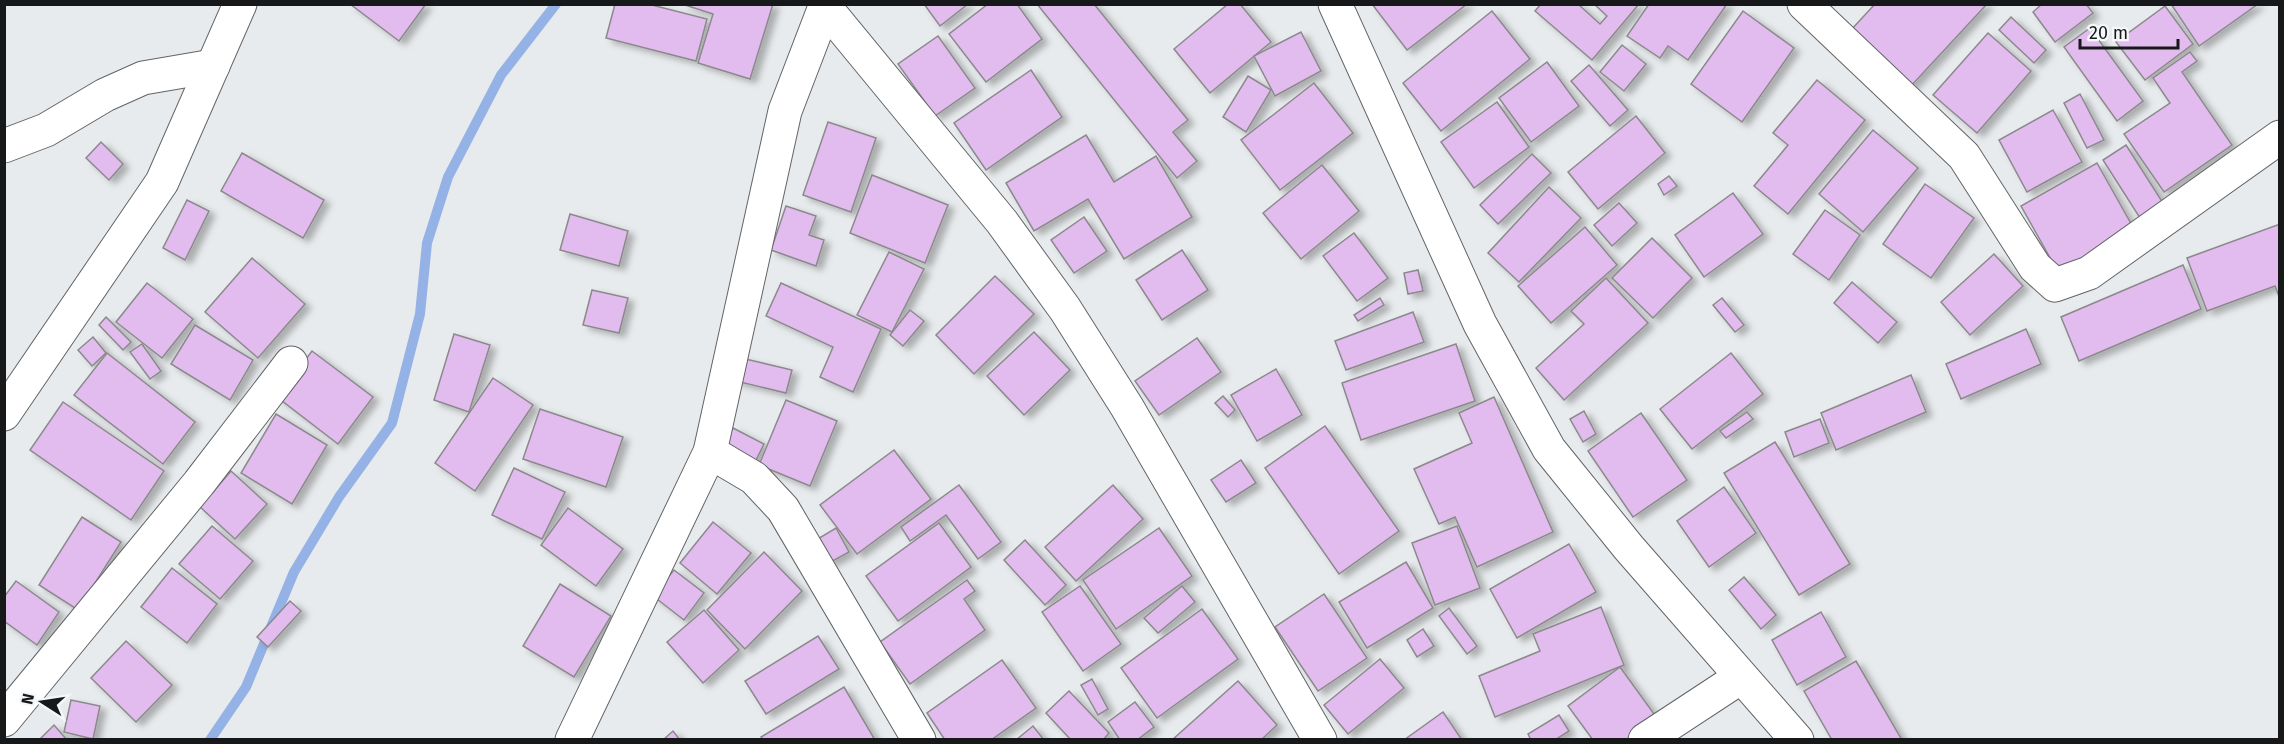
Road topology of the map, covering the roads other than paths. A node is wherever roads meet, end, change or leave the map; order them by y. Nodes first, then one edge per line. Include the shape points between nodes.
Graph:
1 (240, 4) edge
2 (1335, 4) edge
3 (1804, 4) edge
4 (826, 6) edge
5 (213, 66) junction
6 (2280, 137) edge
7 (4, 146) edge
8 (291, 363) dead end
9 (4, 414) edge
10 (711, 453) junction
11 (1742, 677) junction
12 (4, 720) edge
13 (572, 740) edge
14 (919, 740) edge
15 (1320, 740) edge
16 (1646, 740) edge
17 (1797, 740) edge

1 - 5 street
2 - 11 street via 1480,324 1549,448 1629,548
3 - 6 street via 1964,156 2035,267 2055,285 2089,273
4 - 10 street via 785,111
4 - 15 street via 1002,222 1065,309 1127,407
5 - 7 street via 143,78 46,130
5 - 9 street via 162,182
8 - 12 street via 199,483
10 - 13 street
10 - 14 street via 754,478 783,509
11 - 16 street
11 - 17 street

